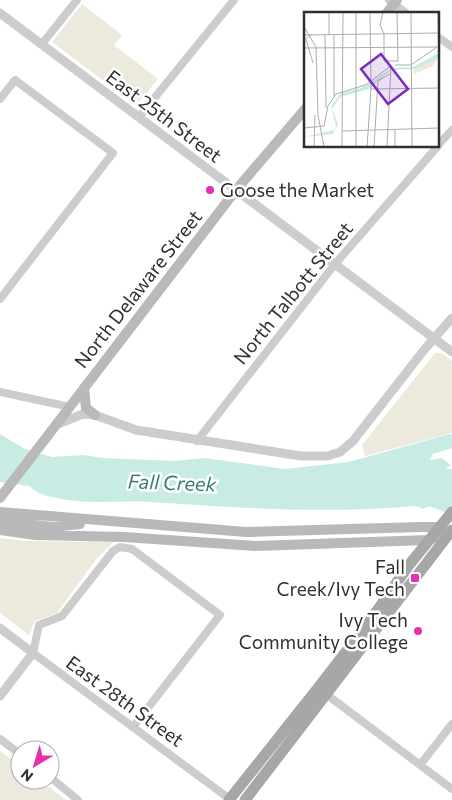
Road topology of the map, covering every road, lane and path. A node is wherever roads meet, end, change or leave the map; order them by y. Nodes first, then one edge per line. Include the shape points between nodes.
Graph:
1 (77, 0) edge
2 (234, 0) edge
3 (393, 1) edge
4 (405, 12) edge
5 (0, 13) edge
6 (440, 38) edge
7 (42, 44) junction
8 (452, 47) edge
9 (0, 99) edge
10 (304, 110) edge
11 (138, 117) junction
12 (452, 130) edge
13 (440, 144) edge
14 (436, 148) edge
15 (236, 190) junction
16 (335, 264) junction
17 (0, 299) edge
18 (452, 318) edge
19 (434, 339) junction
20 (452, 352) edge
21 (84, 387) junction
22 (0, 392) edge
23 (70, 407) junction
24 (95, 415) junction
25 (56, 426) junction
26 (197, 441) junction
27 (1, 497) edge
28 (0, 512) edge
29 (446, 519) edge
30 (0, 521) edge
31 (98, 521) junction
32 (0, 530) edge
33 (451, 532) edge
34 (428, 540) junction
35 (0, 628) edge
36 (33, 653) junction
37 (326, 694) junction
38 (0, 696) edge
39 (452, 724) edge
40 (133, 727) junction
41 (420, 765) junction
42 (60, 785) edge
43 (452, 789) edge
44 (78, 799) edge
45 (230, 800) edge
46 (245, 800) edge

1 - 7 street
2 - 11 street
3 - 4 street
5 - 7 street, East 25th Street
6 - 8 street
7 - 11 street, East 25th Street
9 - 17 street via 15,80 113,153
10 - 15 main road, North Delaware Street
11 - 15 street, East 25th Street
12 - 13 street, North Talbott Street
14 - 16 street, North Talbott Street
15 - 16 street, East 25th Street
15 - 21 main road, North Delaware Street
16 - 19 street, East 25th Street
16 - 26 street, North Talbott Street
18 - 19 street
19 - 20 street, East 25th Street
19 - 26 street via 353,441 340,452 323,457 301,456
21 - 23 main road, North Delaware Street
21 - 24 main road via 86,408
22 - 23 street
23 - 25 main road, North Delaware Street
24 - 25 street, North Delaware Street via 83,414
24 - 26 street via 136,430
25 - 27 main road, North Delaware Street
28 - 31 main road
29 - 31 main road via 254,532
29 - 33 main road
29 - 34 main road
30 - 31 main road via 52,527
32 - 34 main road via 35,535 256,546
33 - 34 main road
33 - 37 main road
34 - 45 main road via 337,664
35 - 36 street, East 28th Street
36 - 38 street
36 - 40 street, East 28th Street
36 - 40 street via 39,625 62,616 113,551 123,547 132,549 220,615
37 - 41 street
37 - 46 main road
39 - 41 street
40 - 45 street, East 28th Street
41 - 43 street
42 - 44 street

